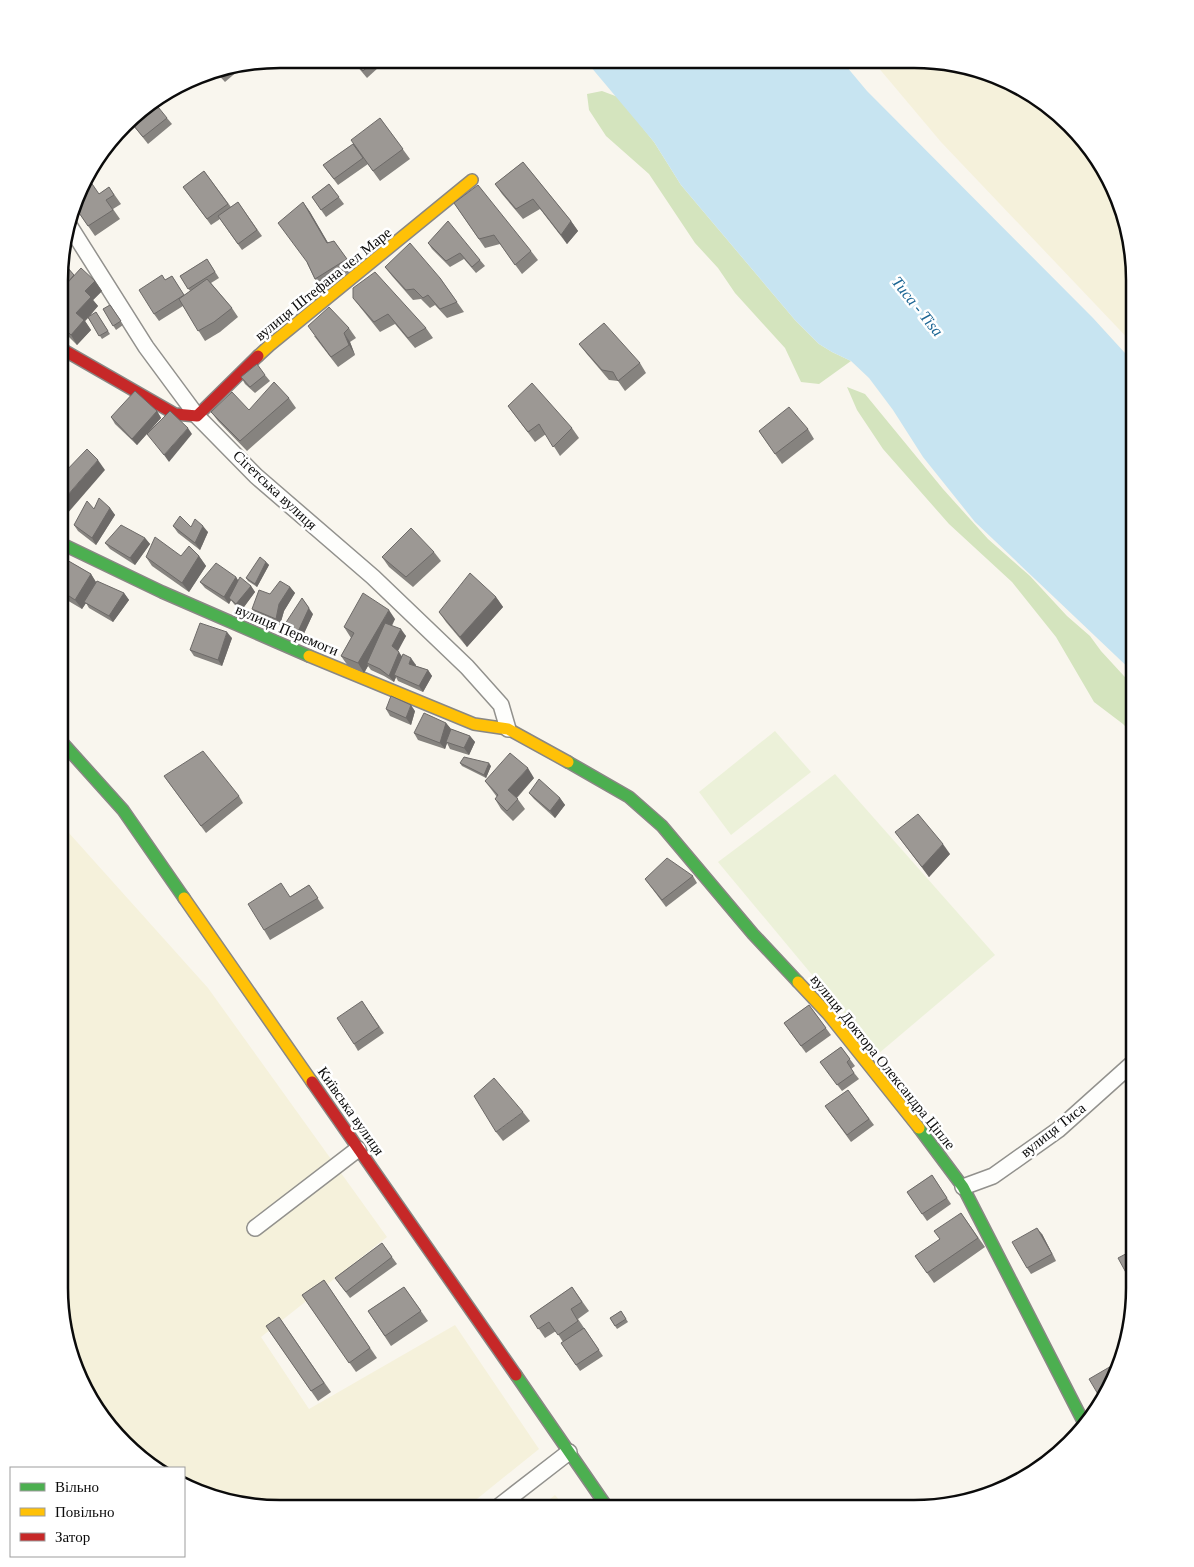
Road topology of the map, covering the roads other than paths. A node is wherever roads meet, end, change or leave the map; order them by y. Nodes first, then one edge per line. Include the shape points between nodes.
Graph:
1 (472, 180) dead end
2 (73, 232) edge
3 (68, 353) edge
4 (197, 416) junction
5 (68, 547) edge
6 (508, 729) junction
7 (68, 749) edge
8 (1126, 1069) edge
9 (358, 1149) junction
10 (963, 1187) junction
11 (255, 1228) dead end
12 (1082, 1418) edge
13 (569, 1452) junction
14 (507, 1500) edge
15 (602, 1500) edge

1 - 4 street, вулиця Штефана чел Маре via 270,345
2 - 4 street, Сігетська вулиця via 146,347
3 - 4 street via 175,414
4 - 6 street, Сігетська вулиця via 256,476 373,577 467,667 501,705
5 - 6 street, вулиця Перемоги via 271,641 474,724
6 - 10 street, вулиця Доктора Олександра Ціпле via 629,797 662,826 753,934 828,1014
7 - 9 street, Київська вулиця via 124,810
8 - 10 street, вулиця Тиса via 1058,1130 993,1176
9 - 11 street
9 - 13 street, Київська вулиця
10 - 12 street, вулиця Доктора Олександра Ціпле
13 - 14 street
13 - 15 street, Київська вулиця

